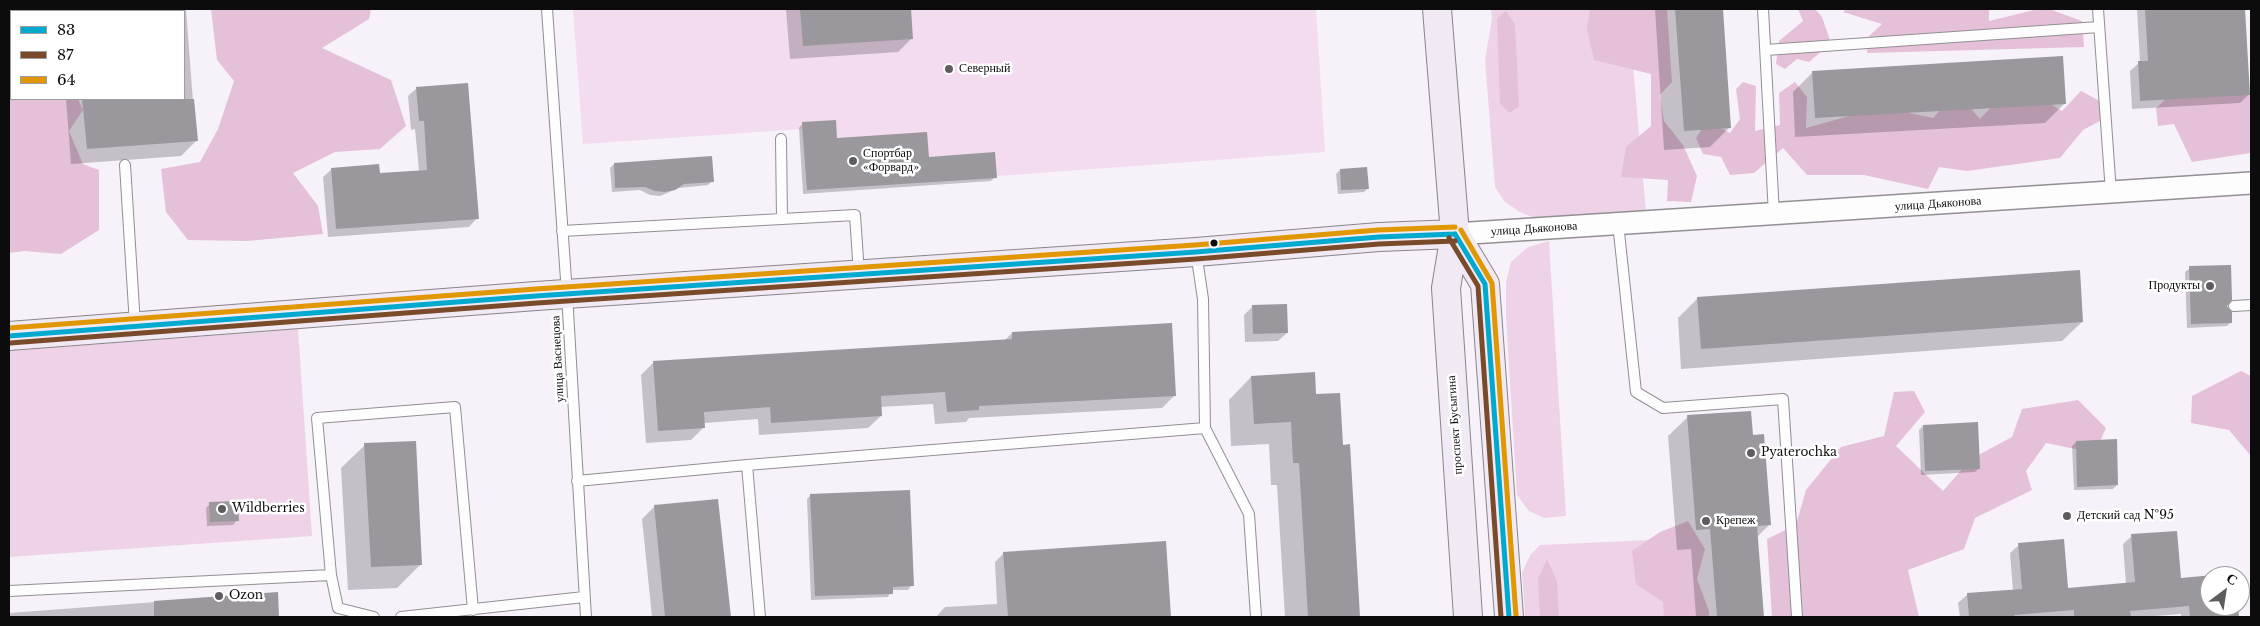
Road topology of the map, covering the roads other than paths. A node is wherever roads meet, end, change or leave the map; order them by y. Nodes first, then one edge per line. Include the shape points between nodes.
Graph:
1 (547, 9) edge
2 (1437, 9) edge
3 (1763, 9) edge
4 (2098, 9) edge
5 (2099, 27) junction
6 (1766, 50) junction
7 (781, 138) dead end
8 (125, 164) dead end
9 (2251, 183) edge
10 (2111, 193) junction
11 (1774, 215) junction
12 (782, 219) junction
13 (1618, 223) junction
14 (562, 231) junction
15 (1455, 234) junction
16 (1196, 252) junction
17 (859, 275) junction
18 (567, 294) junction
19 (2251, 305) edge
20 (2234, 306) dead end
21 (135, 326) junction
22 (9, 336) edge
23 (1205, 428) junction
24 (747, 465) junction
25 (577, 481) junction
26 (330, 575) junction
27 (9, 592) edge
28 (584, 597) junction
29 (473, 610) junction
30 (440, 615) edge
31 (374, 617) edge
32 (401, 617) edge
33 (586, 617) edge
34 (760, 617) edge
35 (1256, 617) edge
36 (1468, 617) edge
37 (1509, 617) edge
38 (1797, 617) edge

1 - 14 lane, улица Васнецова
2 - 15 main road, проспект Бусыгина
3 - 6 lane
4 - 5 lane
5 - 6 lane
5 - 10 lane
6 - 11 lane
7 - 12 lane
8 - 21 lane
9 - 10 street, улица Дьяконова
10 - 11 street, улица Дьяконова
11 - 13 street, улица Дьяконова
12 - 14 lane
12 - 17 lane via 854,215
13 - 15 street, улица Дьяконова
13 - 38 lane via 1636,392 1663,408 1783,399
14 - 18 lane, улица Васнецова
15 - 16 main road, улица Дьяконова
15 - 36 main road, проспект Бусыгина via 1446,288
15 - 37 main road, проспект Бусыгина via 1485,284
16 - 17 main road, улица Дьяконова
16 - 23 lane via 1203,299
17 - 18 main road, улица Дьяконова
18 - 21 main road, улица Дьяконова
18 - 25 lane, улица Васнецова
19 - 20 lane
21 - 22 main road, улица Дьяконова
23 - 24 lane
23 - 35 lane via 1249,514
24 - 25 lane
24 - 34 lane
25 - 28 lane, улица Васнецова
26 - 27 lane
26 - 29 lane via 317,418 455,407
26 - 31 lane via 338,608
28 - 29 lane
28 - 33 lane, улица Васнецова
29 - 30 lane
30 - 32 lane

